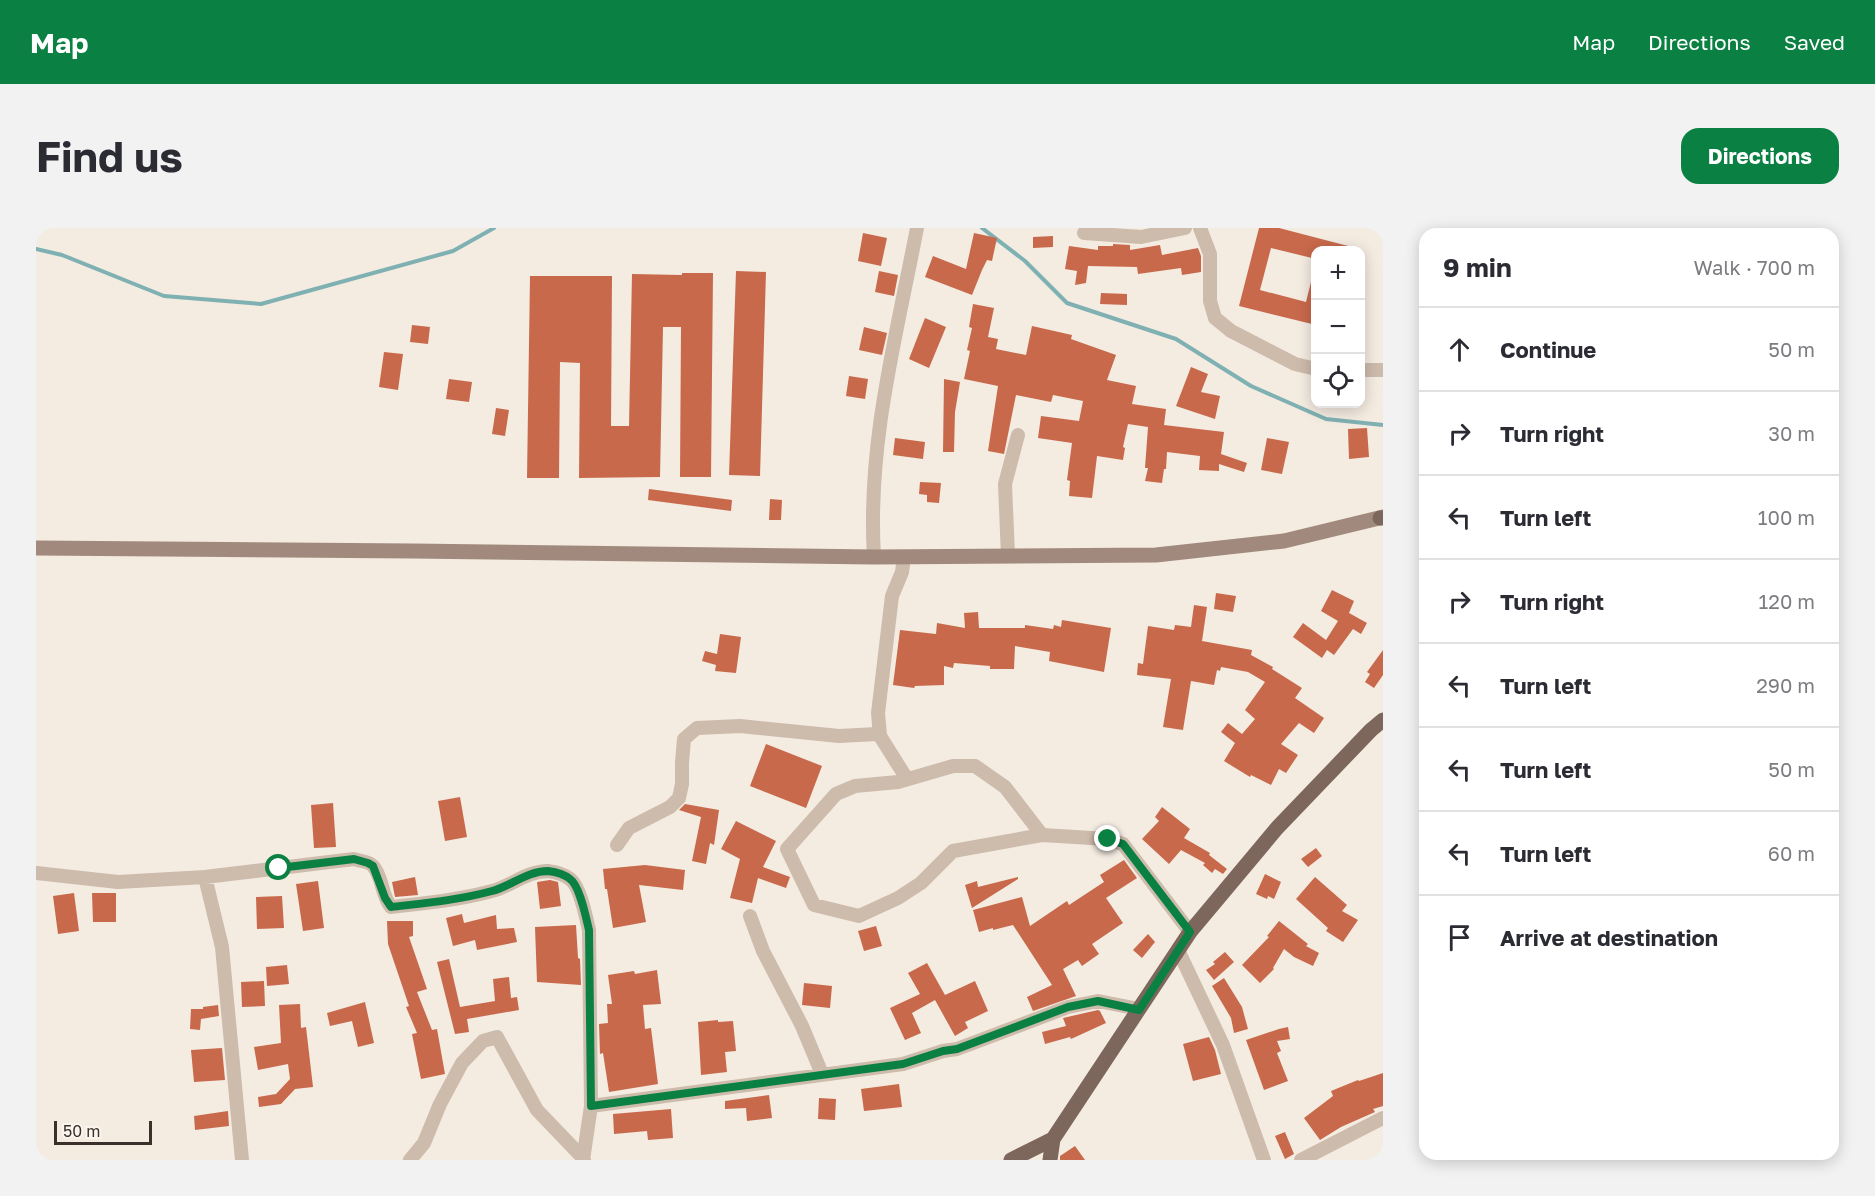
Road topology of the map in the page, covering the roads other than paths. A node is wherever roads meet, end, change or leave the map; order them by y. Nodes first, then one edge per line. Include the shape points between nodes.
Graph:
1 (917, 228) edge
2 (1185, 228) edge
3 (1200, 228) edge
4 (1084, 233) dead end
5 (1311, 368) edge
6 (1365, 370) edge
7 (1383, 370) edge
8 (1018, 435) dead end
9 (1382, 518) edge
10 (36, 548) edge
11 (1008, 556) junction
12 (874, 557) junction
13 (904, 557) junction
14 (1383, 720) edge
15 (880, 736) junction
16 (907, 779) junction
17 (1042, 835) junction
18 (617, 845) dead end
19 (36, 873) edge
20 (205, 877) junction
21 (750, 916) dead end
22 (1190, 932) junction
23 (1178, 950) junction
24 (1139, 1010) junction
25 (822, 1074) junction
26 (591, 1106) junction
27 (1383, 1118) edge
28 (1053, 1139) junction
29 (583, 1159) edge
30 (242, 1160) edge
31 (410, 1160) edge
32 (1011, 1160) edge
33 (1050, 1160) edge
34 (1264, 1160) edge
35 (1301, 1160) edge

1 - 12 street via 884,393 875,460
2 - 4 street via 1141,237
3 - 5 street via 1210,255 1210,301 1215,318 1252,342
6 - 7 street
8 - 11 street via 1005,484
9 - 11 main road via 1284,541 1156,555
10 - 12 main road
11 - 13 main road
12 - 13 main road
13 - 15 street via 892,596 885,646 878,714
14 - 22 main road via 1277,828
15 - 16 street
15 - 18 street via 740,726 697,728 684,740 680,798 629,828
16 - 17 street via 953,766 975,766 1005,787
16 - 17 street via 855,786 836,794 787,849 814,905 859,916 921,883 953,851
17 - 22 street via 1108,839 1123,844
19 - 20 street via 118,882
20 - 26 street via 354,859 373,866 391,907 465,898 549,871 573,880 589,930
20 - 30 street via 222,947
21 - 25 street
22 - 23 main road
23 - 24 main road
23 - 34 street via 1223,1045
24 - 25 street via 1098,1001 1068,1007 957,1049 903,1064
24 - 28 main road
25 - 26 street
26 - 29 street
27 - 35 street
28 - 32 main road
28 - 33 main road
29 - 31 street via 537,1110 497,1037 483,1041 462,1063 424,1143

